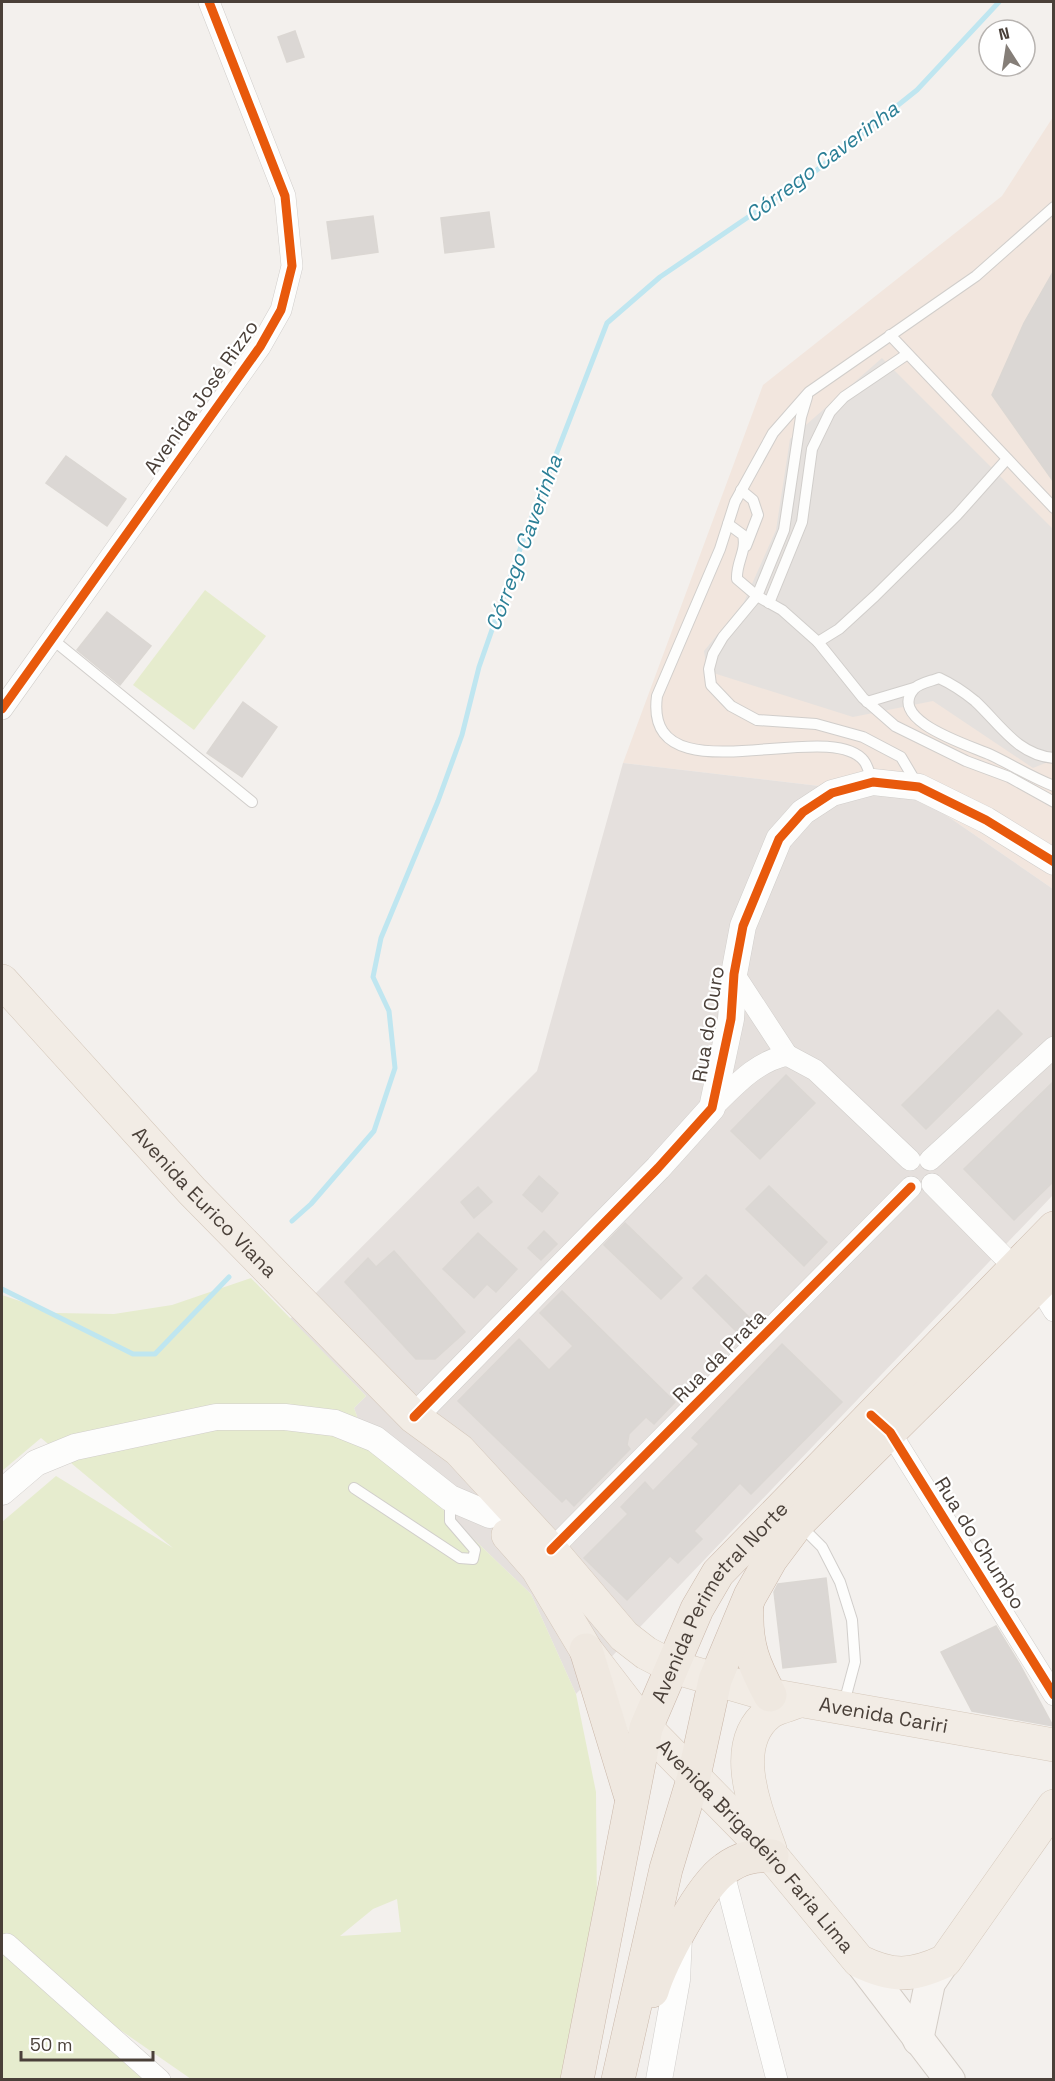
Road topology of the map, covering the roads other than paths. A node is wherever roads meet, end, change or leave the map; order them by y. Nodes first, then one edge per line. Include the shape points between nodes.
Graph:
1 (209, 2) edge
2 (1053, 207) edge
3 (890, 335) junction
4 (906, 355) junction
5 (809, 392) junction
6 (1007, 459) junction
7 (741, 490) junction
8 (1053, 508) edge
9 (728, 524) junction
10 (746, 546) junction
11 (758, 596) junction
12 (769, 603) junction
13 (52, 639) junction
14 (818, 642) junction
15 (914, 688) junction
16 (867, 702) junction
17 (2, 709) edge
18 (1053, 758) edge
19 (873, 782) junction
20 (1053, 786) edge
21 (919, 787) junction
22 (252, 802) dead end
23 (1053, 802) edge
24 (1053, 862) edge
25 (734, 974) junction
26 (2, 981) edge
27 (1053, 1047) edge
28 (787, 1055) junction
29 (711, 1108) junction
30 (920, 1160) junction
31 (921, 1185) junction
32 (1053, 1228) edge
33 (1040, 1283) edge
34 (414, 1417) junction
35 (881, 1424) junction
36 (354, 1488) dead end
37 (2, 1492) edge
38 (450, 1498) junction
39 (490, 1515) junction
40 (798, 1523) junction
41 (552, 1550) junction
42 (747, 1603) junction
43 (586, 1650) junction
44 (673, 1667) junction
45 (715, 1680) junction
46 (1053, 1695) edge
47 (784, 1698) junction
48 (843, 1709) junction
49 (646, 1728) junction
50 (1053, 1745) edge
51 (694, 1776) junction
52 (632, 1801) junction
53 (1053, 1806) edge
54 (772, 1856) junction
55 (723, 1870) junction
56 (680, 1933) junction
57 (7, 1944) dead end
58 (859, 1960) junction
59 (945, 1961) junction
60 (918, 2040) junction
61 (160, 2079) edge
62 (577, 2079) edge
63 (618, 2079) edge
64 (626, 2079) edge
65 (659, 2079) edge
66 (777, 2079) edge
67 (950, 2079) edge

1 - 13 street, Avenida José Rizzo via 285,196 292,266 281,310 260,347
2 - 3 lane via 976,276
3 - 4 lane
3 - 5 lane
4 - 6 lane
4 - 12 lane via 854,389 830,412 812,450 799,531
5 - 7 lane via 773,434
5 - 11 lane via 801,417 784,530
6 - 8 lane
6 - 14 lane via 875,596 839,629
7 - 9 lane
7 - 10 lane via 753,500 758,515
9 - 10 lane via 743,535
9 - 19 lane via 657,696 654,713 658,727 677,745 721,751 801,747 850,751 864,760
10 - 11 lane via 736,569 737,579
11 - 12 lane
11 - 21 lane via 713,654 709,669 711,685 731,706 757,720 816,724 863,737 901,757
12 - 14 lane
13 - 17 street, Avenida José Rizzo
13 - 22 lane
14 - 16 lane
15 - 16 lane
15 - 18 lane via 939,678 950,683 976,702 1014,741 1045,758
15 - 20 lane via 908,704 915,719
16 - 23 lane via 895,726 1009,777
19 - 21 street, Rua do Ouro
19 - 25 street, Rua do Ouro via 832,793 803,812 779,839 743,926
21 - 24 street, Rua do Ouro via 986,820
25 - 28 street
25 - 29 street, Rua do Ouro via 731,1019
26 - 34 main road, Avenida Eurico Viana via 192,1191
27 - 30 street
28 - 29 street via 769,1059 750,1071
28 - 30 street via 815,1070
29 - 34 street, Rua do Ouro via 658,1168
30 - 31 street via 936,1174
30 - 31 street via 903,1173
31 - 33 street
31 - 41 street, Rua da Prata
32 - 33 highway, Avenida Perimetral Norte
33 - 35 highway, Avenida Perimetral Norte
34 - 39 main road, Avenida Eurico Viana via 444,1463
34 - 41 main road, Avenida Eurico Viana via 459,1450
35 - 40 highway, Avenida Perimetral Norte
35 - 44 highway, Avenida Perimetral Norte via 718,1573 697,1609
35 - 46 street, Rua do Chumbo
36 - 38 lane via 460,1558 473,1559 475,1550 450,1521
37 - 38 street via 36,1462 75,1447 216,1417 285,1417 335,1423 375,1439
38 - 39 street
39 - 43 main road, Avenida Eurico Viana via 537,1568
40 - 42 highway, Avenida Perimetral Norte via 771,1559
40 - 48 lane via 822,1546 840,1582 852,1620 855,1662
41 - 44 main road, Avenida Eurico Viana via 624,1636
42 - 45 highway, Avenida Perimetral Norte
42 - 47 highway via 746,1637 754,1664
43 - 49 main road, Avenida Eurico Viana
43 - 52 highway
44 - 45 main road, Avenida Eurico Viana
44 - 49 highway, Avenida Perimetral Norte
45 - 47 main road, Avenida Cariri
45 - 51 highway, Avenida Perimetral Norte
47 - 48 main road, Avenida Cariri
47 - 54 main road via 756,1725 747,1770
48 - 50 main road, Avenida Cariri
49 - 51 main road, Avenida Brigadeiro Faria Lima
49 - 52 highway, Avenida Perimetral Norte
51 - 54 main road, Avenida Brigadeiro Faria Lima
51 - 63 highway, Avenida Perimetral Norte via 666,1869
52 - 62 highway, Avenida Perimetral Norte
53 - 59 main road
54 - 55 highway via 751,1855
54 - 58 main road, Avenida Brigadeiro Faria Lima
55 - 56 highway
55 - 66 street
56 - 64 highway via 657,1976
56 - 65 street via 677,1980
57 - 61 street
58 - 59 main road via 879,1971 901,1974 924,1971
58 - 60 main road, Avenida Brigadeiro Faria Lima
59 - 60 main road via 930,1983
60 - 67 main road, Avenida Brigadeiro Faria Lima

